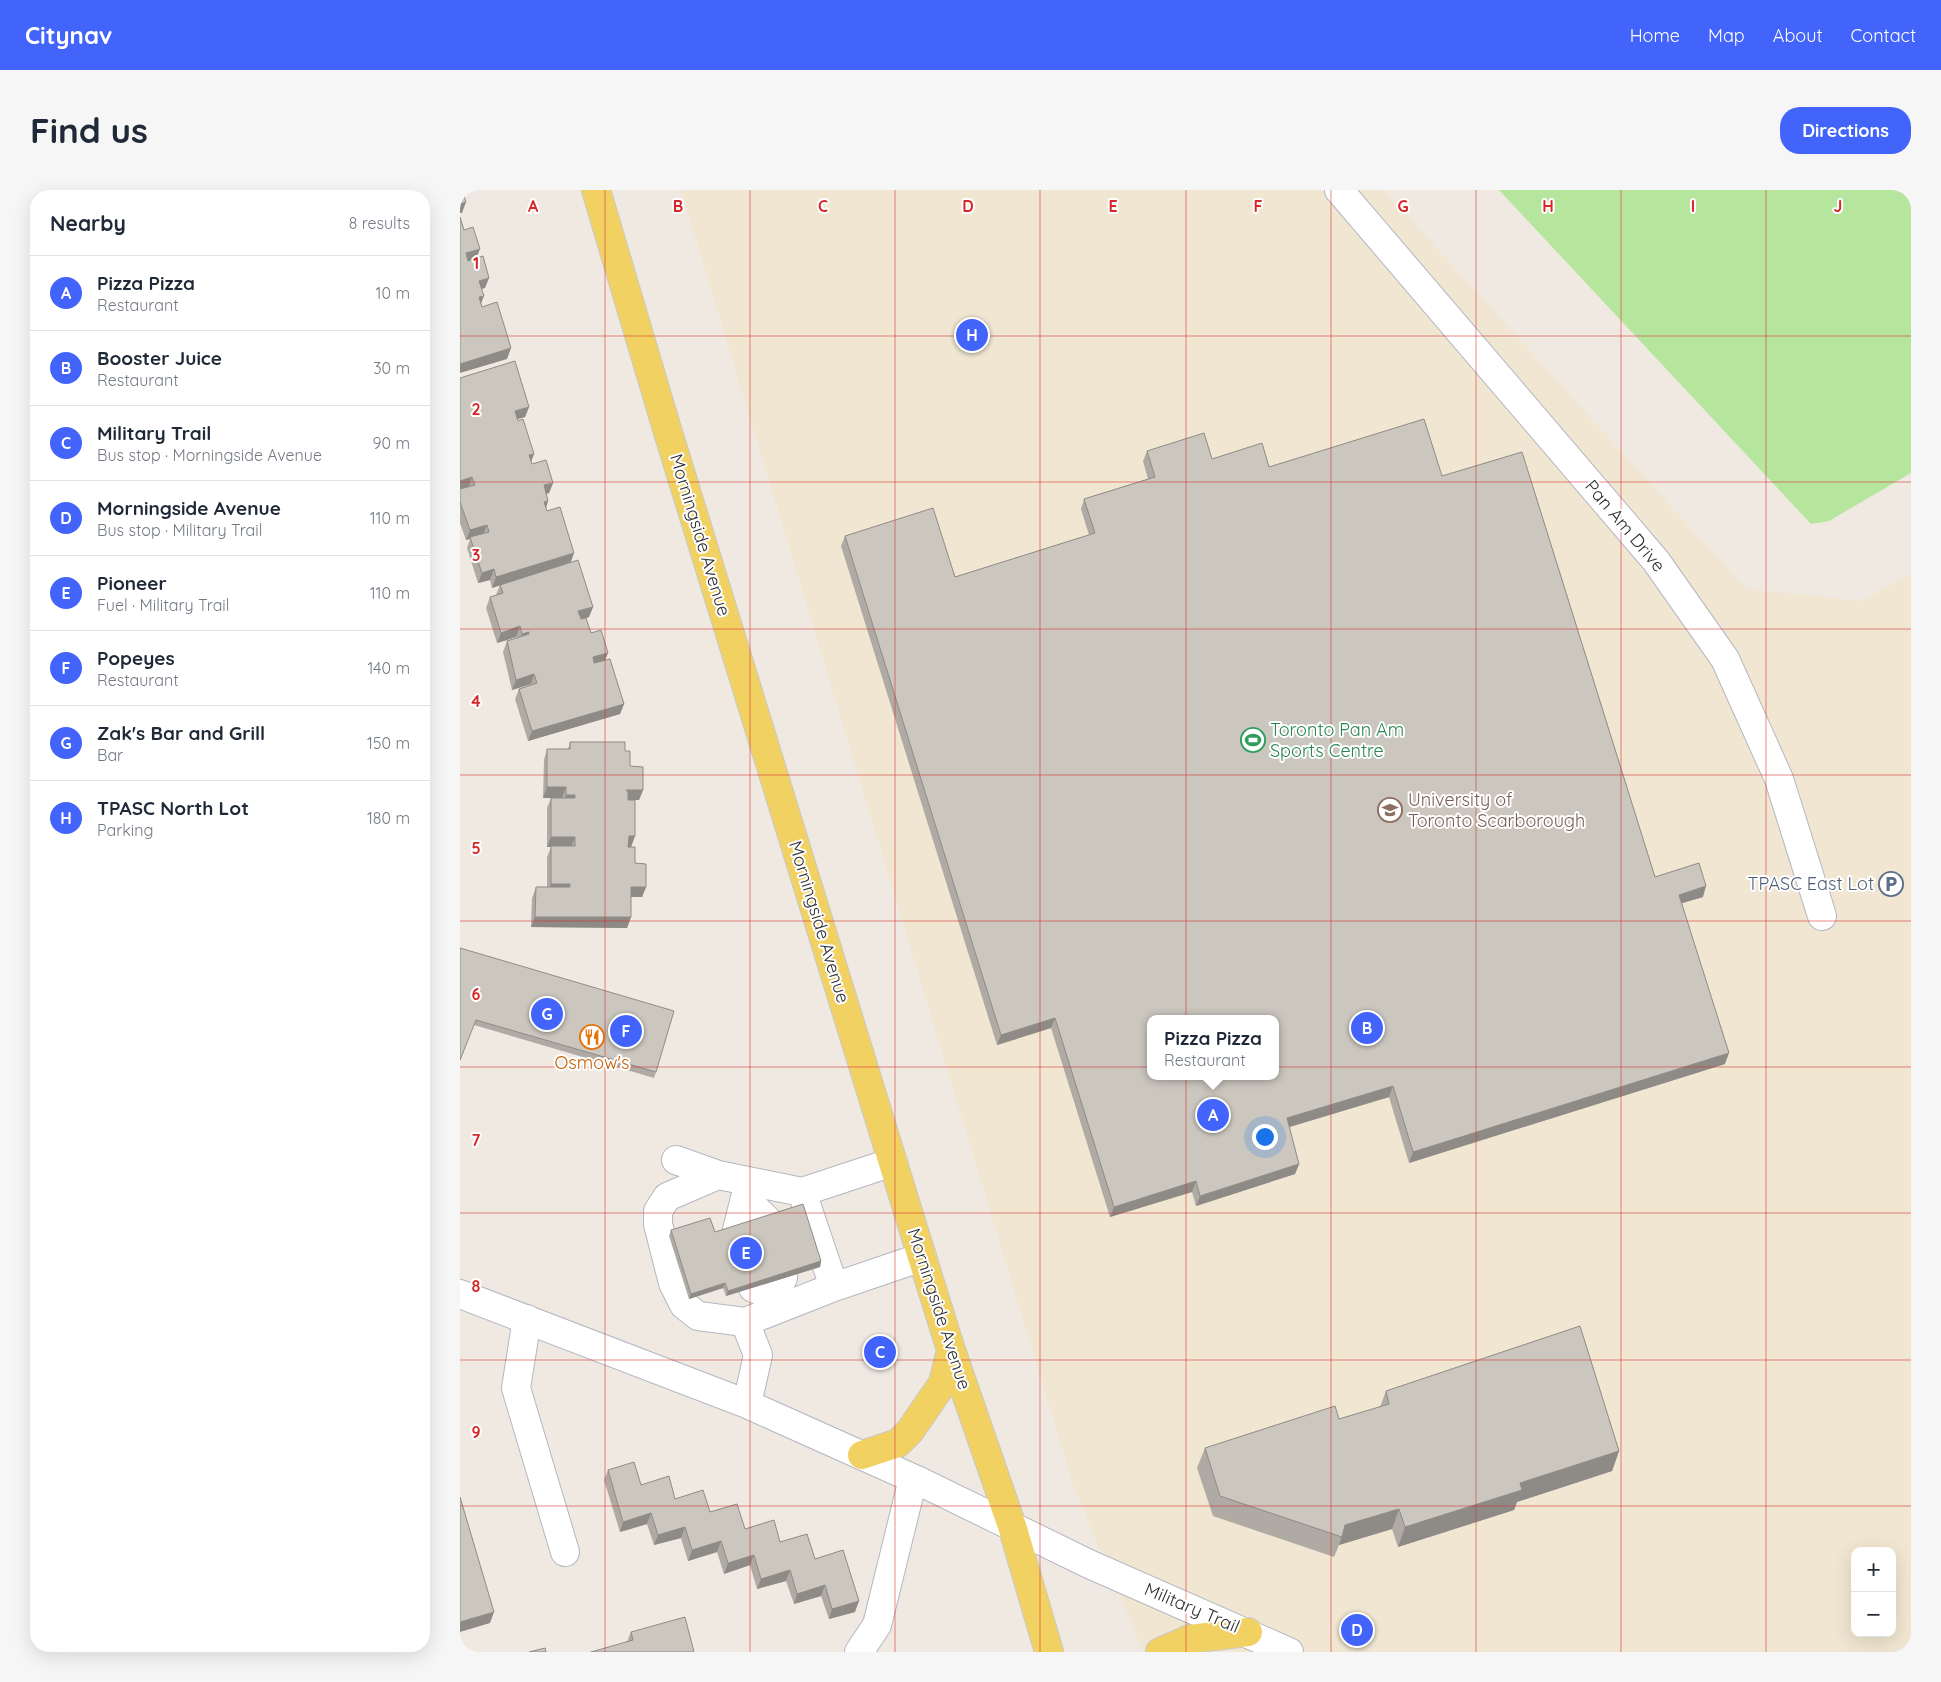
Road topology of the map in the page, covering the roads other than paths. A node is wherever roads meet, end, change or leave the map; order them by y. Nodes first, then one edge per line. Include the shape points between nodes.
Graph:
1 (596, 190) edge
2 (1339, 190) edge
3 (1822, 916) dead end
4 (676, 1160) dead end
5 (893, 1162) junction
6 (734, 1184) junction
7 (802, 1192) junction
8 (767, 1220) edge
9 (737, 1230) edge
10 (922, 1257) junction
11 (834, 1287) junction
12 (460, 1294) edge
13 (527, 1319) junction
14 (745, 1322) junction
15 (951, 1350) junction
16 (747, 1404) junction
17 (862, 1455) junction
18 (913, 1479) junction
19 (1013, 1529) junction
20 (565, 1552) dead end
21 (1248, 1632) junction
22 (859, 1652) edge
23 (1049, 1652) edge
24 (1160, 1652) edge
25 (1289, 1652) edge

1 - 5 main road, Morningside Avenue
2 - 3 street, Pan Am Drive via 1656,561 1725,660 1779,779
4 - 6 street
5 - 7 street
5 - 10 main road, Morningside Avenue
6 - 7 street
6 - 8 street
6 - 9 street
6 - 14 street via 667,1197 658,1210 658,1224 673,1283 684,1305 698,1316
7 - 11 street
10 - 11 street
10 - 15 main road, Morningside Avenue
11 - 14 street via 771,1292
12 - 13 street, Military Trail
13 - 16 street, Military Trail
13 - 20 street via 516,1388
14 - 16 street via 758,1355
15 - 17 main road via 943,1383 910,1432 898,1442
15 - 19 main road, Morningside Avenue
16 - 17 street, Military Trail
17 - 18 street, Military Trail
18 - 19 street, Military Trail
18 - 22 street via 876,1625
19 - 21 street, Military Trail
19 - 23 main road, Morningside Avenue
21 - 24 main road via 1190,1639
21 - 25 street, Military Trail

